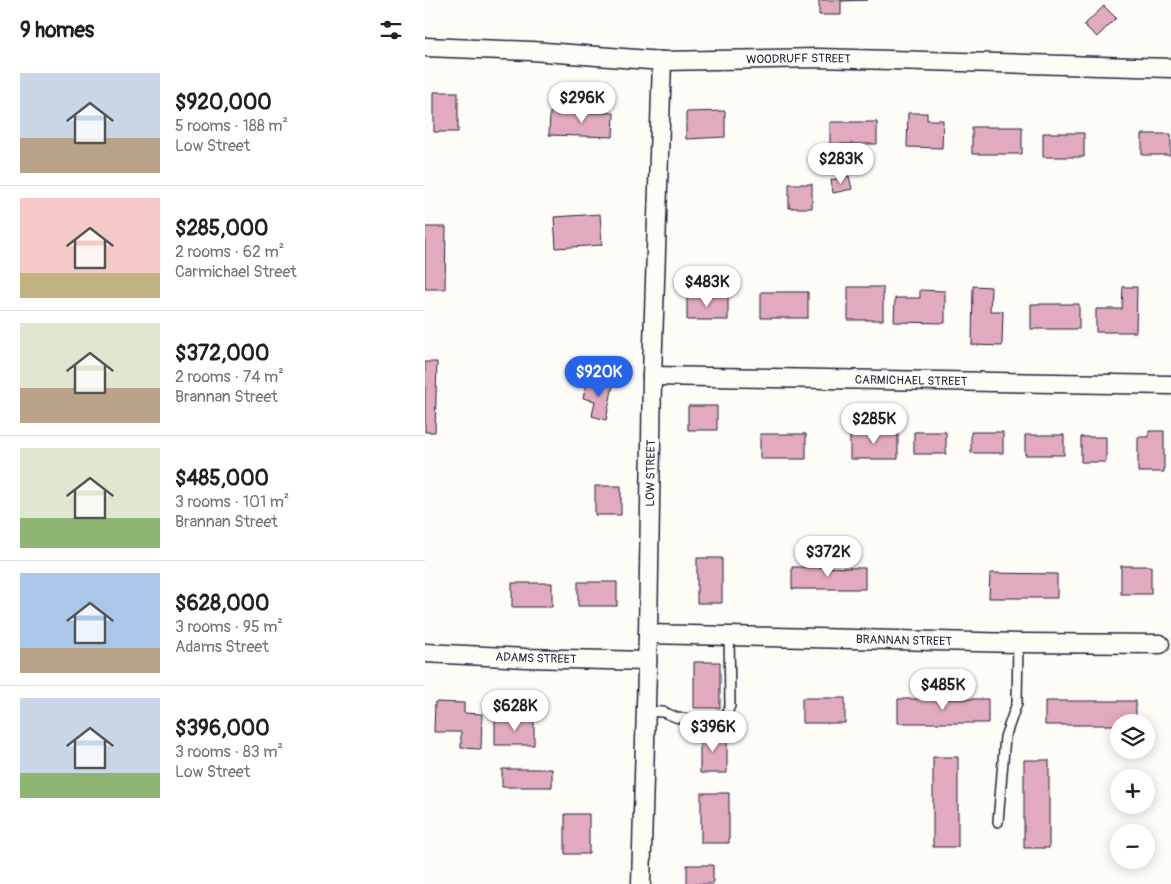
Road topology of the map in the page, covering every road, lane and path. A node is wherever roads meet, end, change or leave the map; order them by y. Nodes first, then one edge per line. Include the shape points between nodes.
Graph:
1 (425, 47) edge
2 (662, 61) junction
3 (1171, 68) edge
4 (652, 376) junction
5 (1171, 385) edge
6 (648, 634) junction
7 (729, 635) junction
8 (1018, 643) junction
9 (1160, 644) dead end
10 (425, 653) edge
11 (647, 661) junction
12 (645, 711) junction
13 (998, 822) dead end
14 (641, 884) edge

1 - 2 street, WOODRUFF STREET
2 - 3 street, WOODRUFF STREET via 818,58
2 - 4 street, LOW STREET
4 - 5 street, CARMICHAEL STREET
4 - 6 street, LOW STREET
6 - 7 street, BRANNAN STREET
6 - 11 street, LOW STREET
7 - 8 street, BRANNAN STREET
7 - 12 lane via 730,706 723,721 678,718 663,712
8 - 9 street, BRANNAN STREET
8 - 13 lane via 1017,703 1005,737
10 - 11 street, ADAMS STREET
11 - 12 street, LOW STREET
12 - 14 street, LOW STREET

